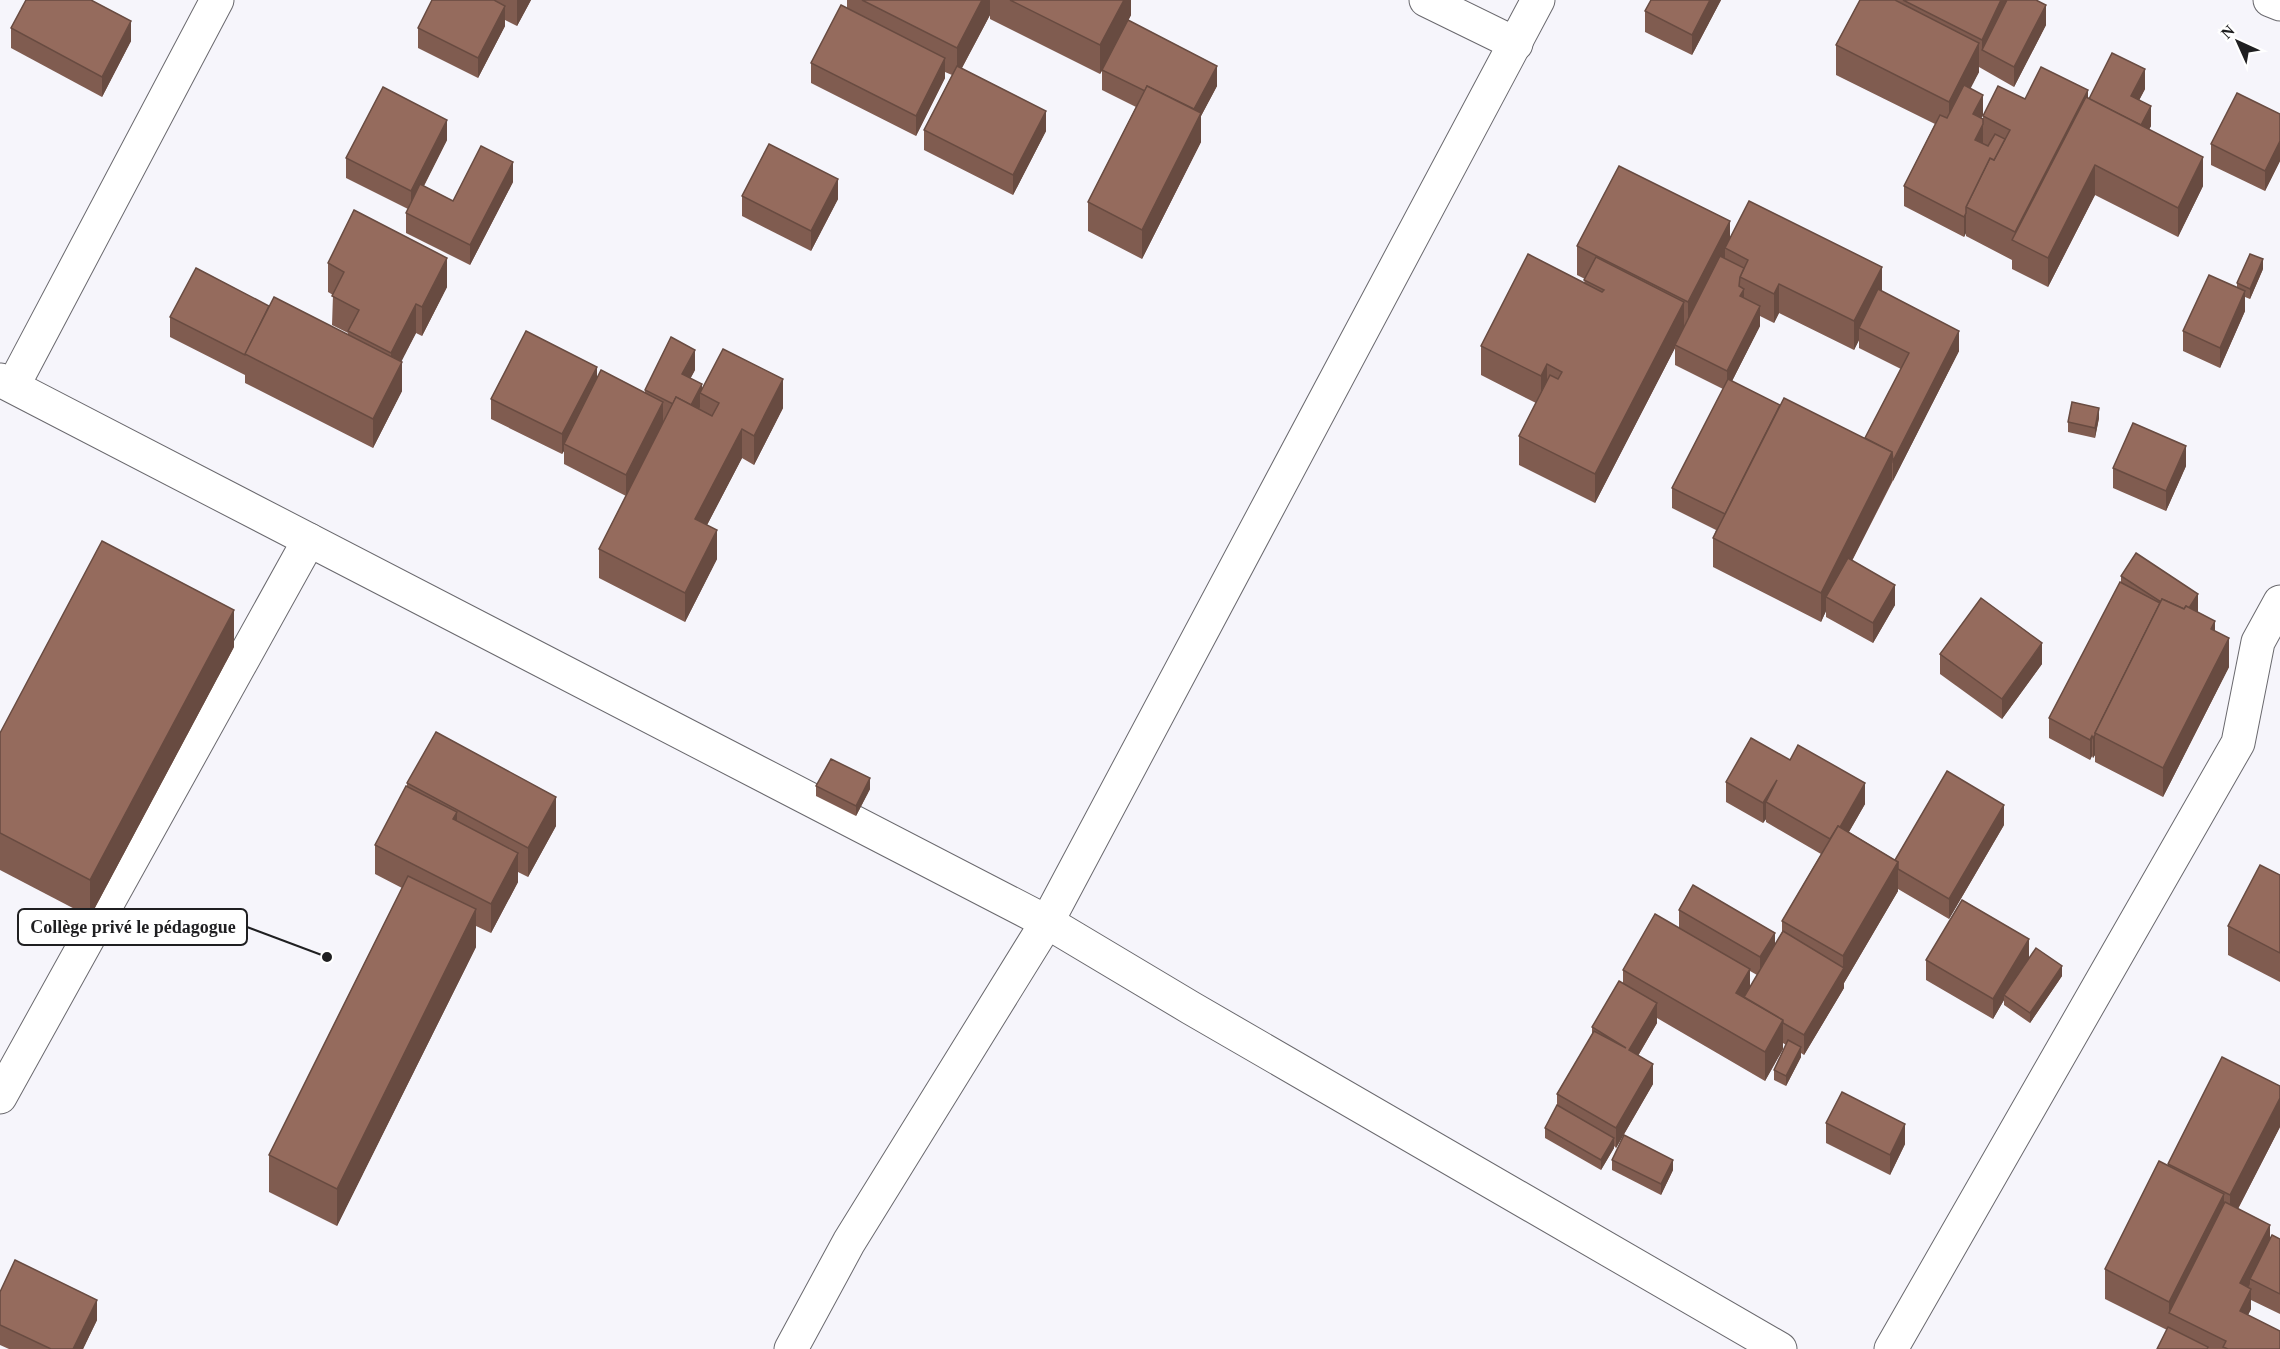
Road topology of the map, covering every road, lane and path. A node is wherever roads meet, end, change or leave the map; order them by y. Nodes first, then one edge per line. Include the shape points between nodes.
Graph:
1 (217, 0) edge
2 (1426, 0) edge
3 (1538, 0) edge
4 (2270, 0) edge
5 (2280, 4) edge
6 (1516, 44) junction
7 (6, 383) edge
8 (309, 540) junction
9 (2280, 602) edge
10 (1047, 922) junction
11 (0, 1097) edge
12 (791, 1349) edge
13 (1780, 1349) edge
14 (1891, 1349) edge

1 - 7 street
2 - 6 street
3 - 6 street
4 - 5 street
6 - 10 street
7 - 8 street
8 - 10 street
8 - 11 street
9 - 14 street via 2258,642 2238,743
10 - 12 street via 849,1242
10 - 13 street

